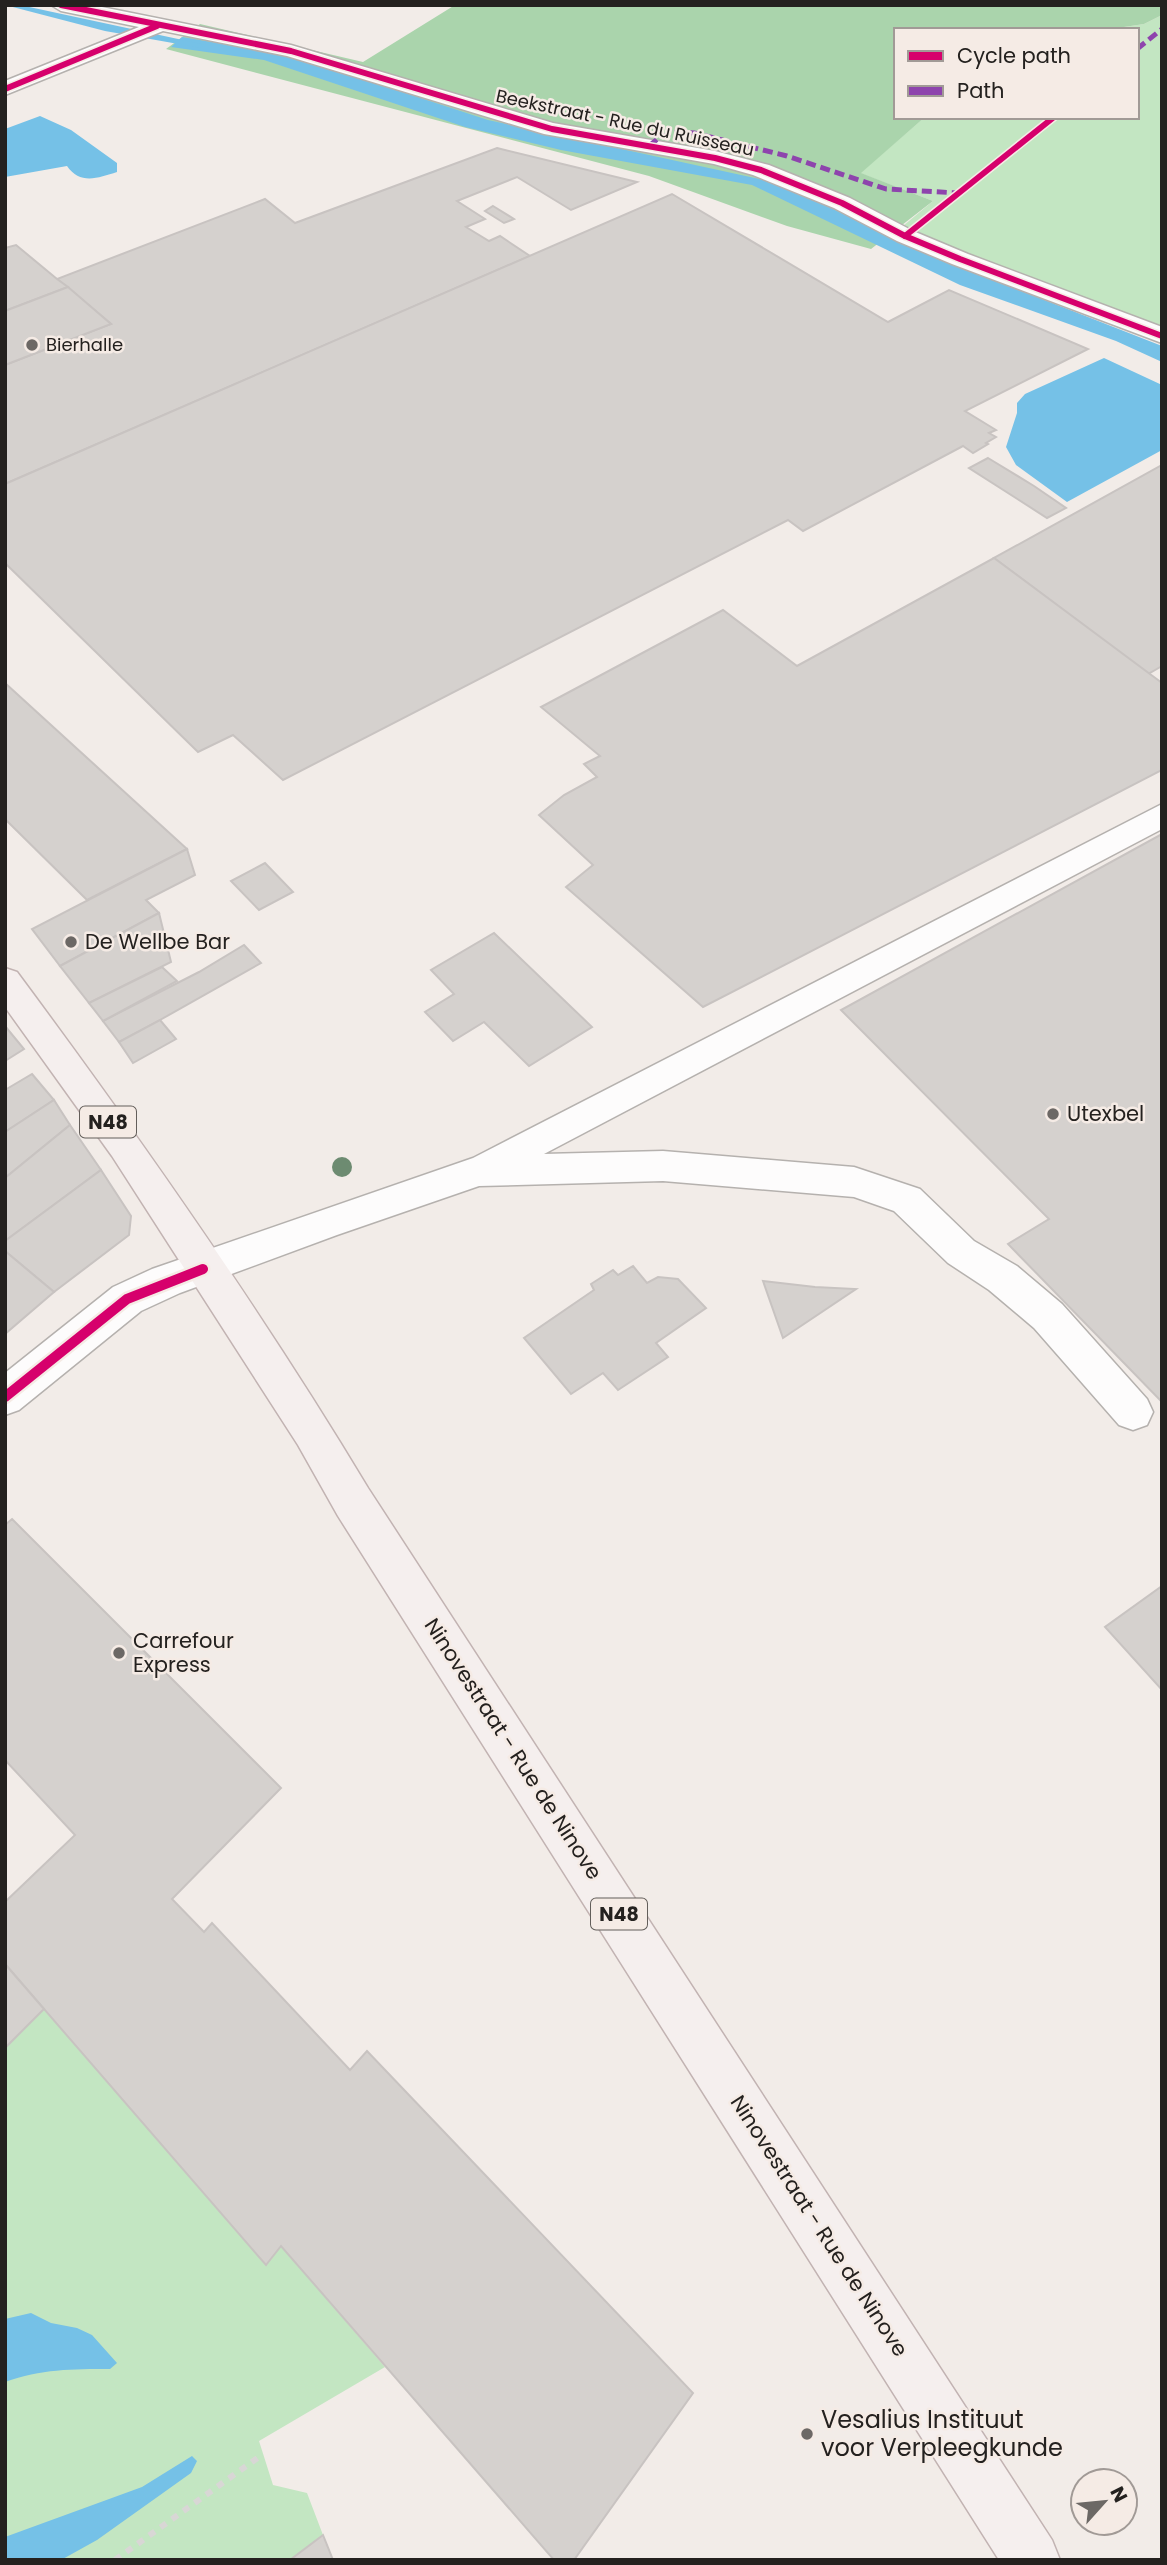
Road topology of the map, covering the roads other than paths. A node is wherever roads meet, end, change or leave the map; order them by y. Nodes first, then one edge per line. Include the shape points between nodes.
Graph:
1 (61, 5) edge
2 (153, 28) junction
3 (5, 89) edge
4 (1162, 337) edge
5 (1162, 815) edge
6 (5, 981) edge
7 (479, 1171) junction
8 (203, 1269) junction
9 (5, 1397) edge
10 (1133, 1412) dead end
11 (1032, 2560) edge

1 - 2 street, Beekstraat - Rue du Ruisseau
2 - 3 street
2 - 4 street, Beekstraat - Rue du Ruisseau via 302,54 552,129 761,170 949,255
5 - 7 street
6 - 8 main road, Ninovestraat - Rue de Ninove / N48 via 125,1146
7 - 8 street
7 - 10 street via 663,1166 854,1182 907,1200 961,1252 1003,1278 1048,1316
8 - 9 street via 127,1299
8 - 11 main road, Ninovestraat - Rue de Ninove / N48 via 312,1432

